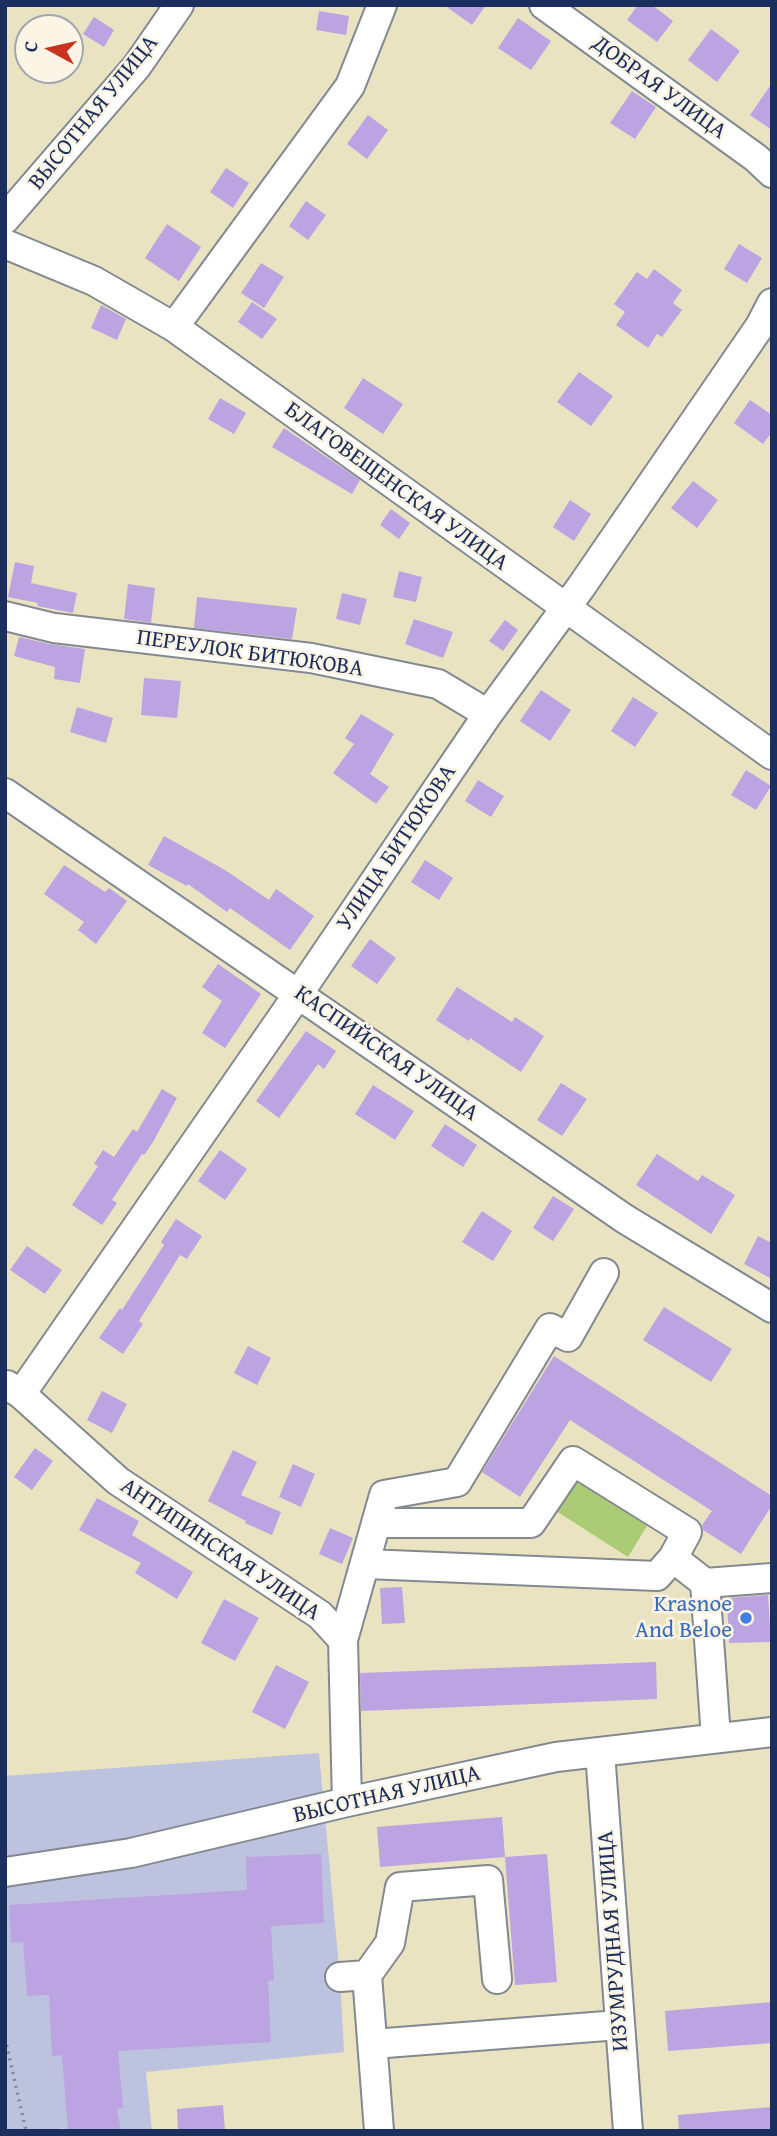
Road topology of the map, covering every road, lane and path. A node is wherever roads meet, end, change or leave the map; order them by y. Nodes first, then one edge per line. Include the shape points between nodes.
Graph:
1 (180, 5) edge
2 (382, 5) edge
3 (544, 5) edge
4 (772, 173) edge
5 (5, 219) edge
6 (5, 244) edge
7 (772, 303) edge
8 (174, 327) junction
9 (565, 608) junction
10 (5, 616) edge
11 (488, 714) junction
12 (772, 755) edge
13 (5, 793) edge
14 (299, 993) junction
15 (604, 1273) dead end
16 (772, 1308) edge
17 (13, 1389) edge
18 (376, 1523) junction
19 (673, 1558) junction
20 (366, 1564) junction
21 (772, 1578) edge
22 (705, 1584) junction
23 (343, 1640) junction
24 (772, 1732) edge
25 (716, 1738) junction
26 (600, 1752) junction
27 (347, 1802) junction
28 (5, 1872) edge
29 (497, 1979) dead end
30 (619, 2025) junction
31 (5, 2038) edge
32 (373, 2044) junction
33 (26, 2131) edge
34 (379, 2131) edge
35 (628, 2131) edge

1 - 5 street, ВЫСОТНАЯ УЛИЦА via 137,66
2 - 8 street via 350,86
3 - 4 street, ДОБРАЯ УЛИЦА
6 - 8 street, БЛАГОВЕЩЕНСКАЯ УЛИЦА via 94,281
7 - 9 street, УЛИЦА БИТЮКОВА
8 - 9 street, БЛАГОВЕЩЕНСКАЯ УЛИЦА
9 - 11 street, УЛИЦА БИТЮКОВА
9 - 12 street, БЛАГОВЕЩЕНСКАЯ УЛИЦА
10 - 11 street, ПЕРЕУЛОК БИТЮКОВА via 54,628 311,658 438,684
11 - 14 street, УЛИЦА БИТЮКОВА
13 - 14 street, КАСПИЙСКАЯ УЛИЦА
14 - 16 street, КАСПИЙСКАЯ УЛИЦА via 625,1219
14 - 17 street, УЛИЦА БИТЮКОВА
15 - 18 street via 568,1337 550,1328 457,1482 384,1495
17 - 23 street, АНТИПИНСКАЯ УЛИЦА via 118,1481 320,1615
18 - 19 street via 531,1523 573,1461 687,1532
18 - 20 street
19 - 20 street via 657,1576
19 - 22 street
20 - 23 street
21 - 22 street
22 - 25 street
23 - 27 street
24 - 25 street, ВЫСОТНАЯ УЛИЦА
25 - 26 street, ВЫСОТНАЯ УЛИЦА
26 - 27 street, ВЫСОТНАЯ УЛИЦА via 556,1757
26 - 30 street, ИЗУМРУДНАЯ УЛИЦА
27 - 28 street, ВЫСОТНАЯ УЛИЦА via 131,1853
29 - 32 street via 488,1880 400,1887 390,1943 354,1976
30 - 32 street
30 - 35 street, ИЗУМРУДНАЯ УЛИЦА
31 - 33 path
32 - 34 street

